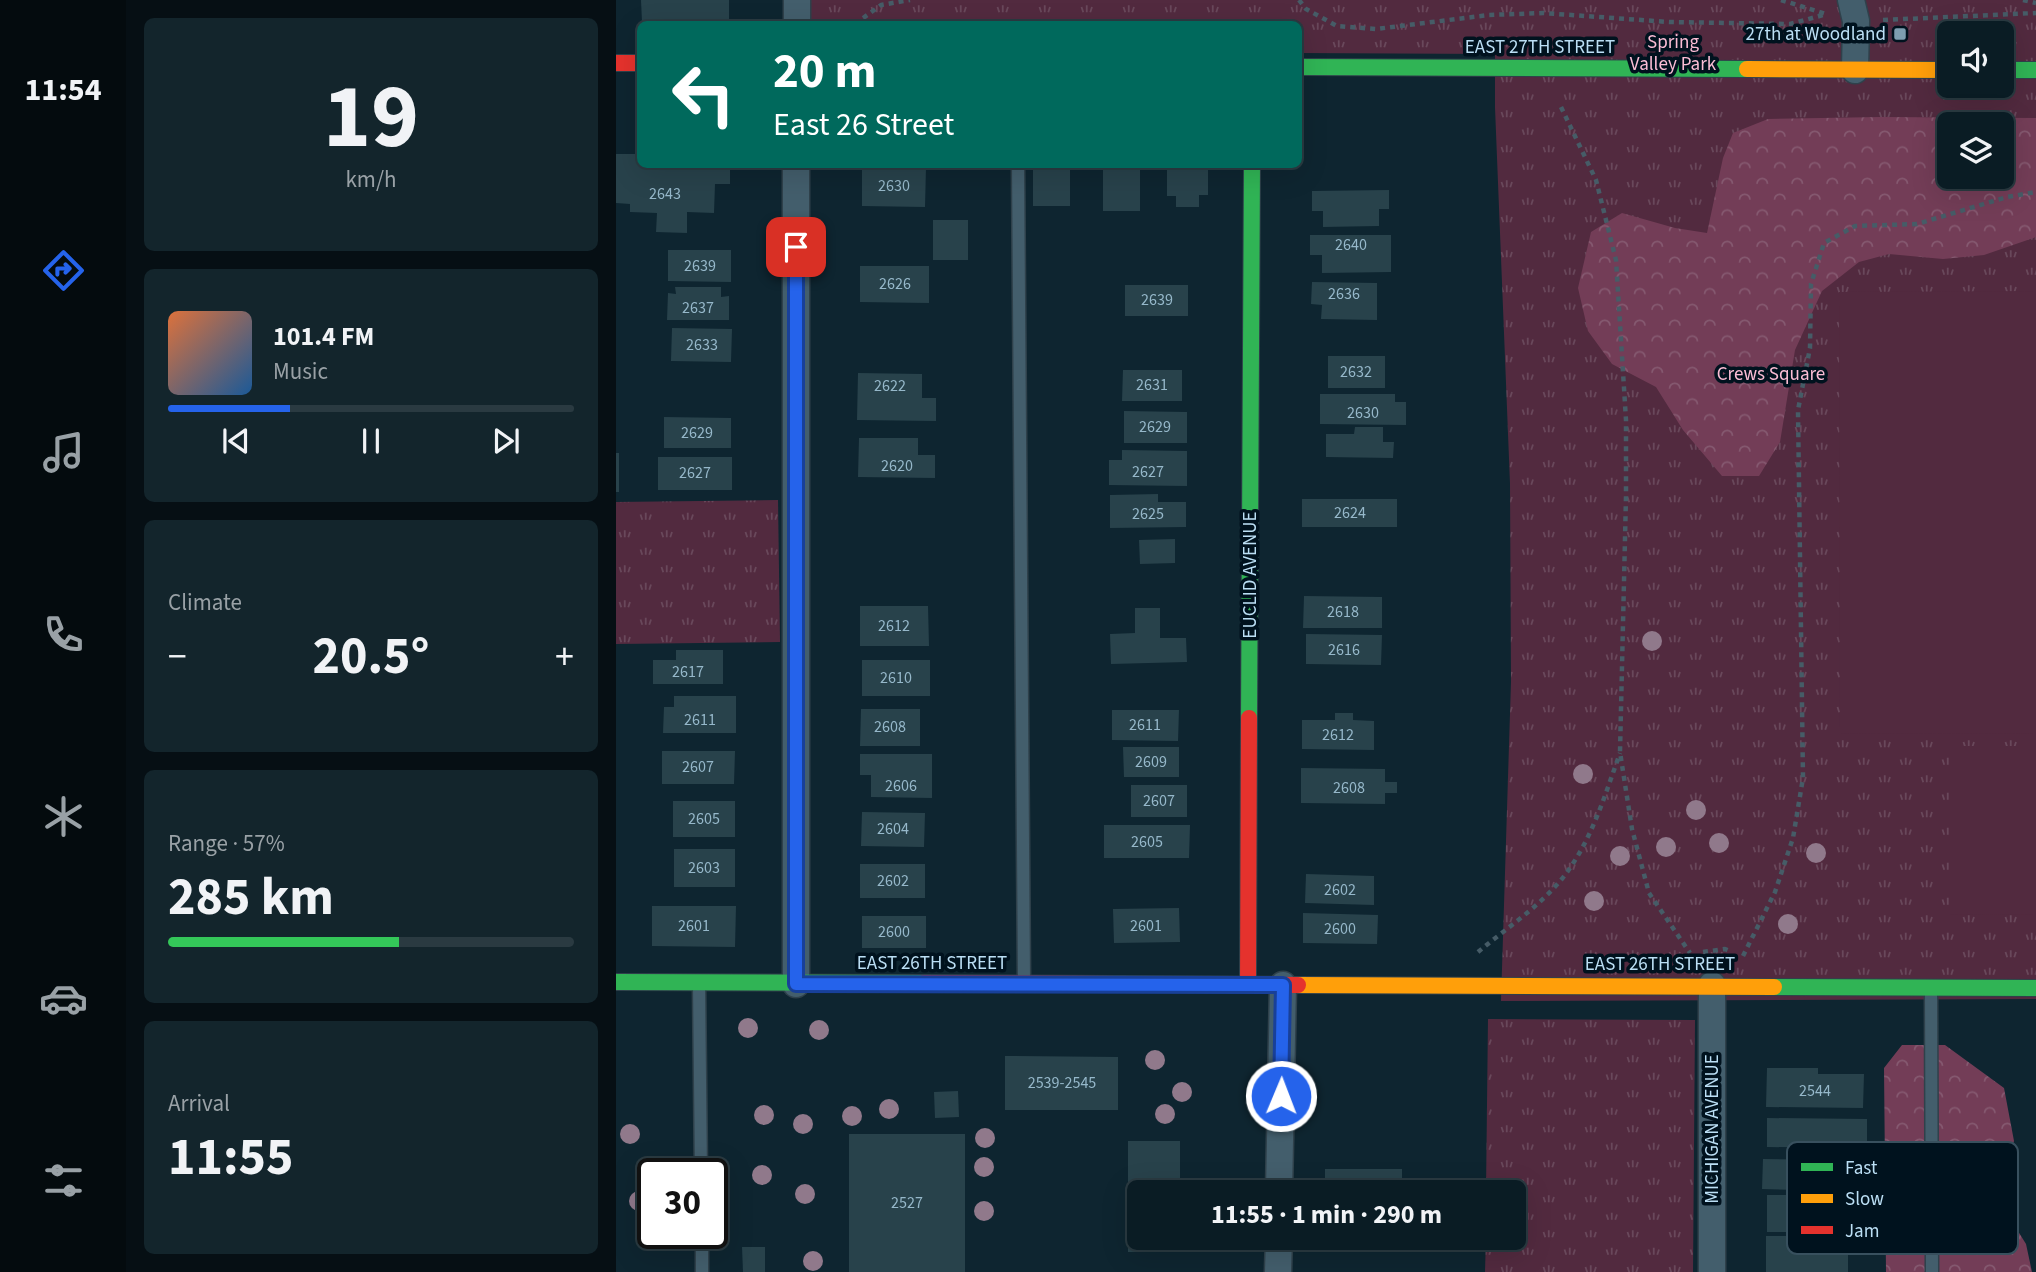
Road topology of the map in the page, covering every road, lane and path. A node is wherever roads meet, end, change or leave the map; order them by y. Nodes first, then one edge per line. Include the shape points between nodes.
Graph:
1 (797, 0) edge
2 (910, 0) edge
3 (1299, 0) edge
4 (1781, 0) edge
5 (2024, 0) edge
6 (2036, 3) edge
7 (1853, 10) edge
8 (2036, 13) edge
9 (1828, 14) junction
10 (797, 21) edge
11 (859, 21) edge
12 (616, 63) edge
13 (637, 63) edge
14 (1302, 67) edge
15 (1855, 70) junction
16 (1937, 70) edge
17 (2014, 70) edge
18 (2036, 70) edge
19 (1561, 107) dead end
20 (796, 168) edge
21 (1018, 168) edge
22 (1252, 168) edge
23 (2036, 192) edge
24 (1620, 752) junction
25 (1477, 953) dead end
26 (1742, 957) junction
27 (1740, 964) dead end
28 (616, 982) edge
29 (699, 984) junction
30 (796, 984) junction
31 (1024, 984) junction
32 (1248, 985) junction
33 (1283, 985) junction
34 (1712, 985) junction
35 (1931, 987) junction
36 (2036, 988) edge
37 (1932, 1142) edge
38 (701, 1158) edge
39 (1279, 1180) edge
40 (702, 1249) edge
41 (1279, 1250) edge
42 (1933, 1254) edge
43 (702, 1272) edge
44 (1278, 1272) edge
45 (1712, 1272) edge
46 (1933, 1272) edge

1 - 10 street
2 - 11 path via 881,5
3 - 9 path via 1337,26 1376,29 1543,13 1790,24
4 - 9 path
5 - 6 path
7 - 8 path
7 - 9 path
7 - 15 street
12 - 13 street
14 - 15 street, EAST 27TH STREET
15 - 16 street, EAST 27TH STREET
17 - 18 street
19 - 24 path via 1597,180 1616,260 1626,420
20 - 30 street
21 - 31 lane
22 - 32 street, EUCLID AVENUE
23 - 26 path via 1917,224 1855,226 1824,243 1811,284 1810,348 1798,410 1803,778 1793,838 1775,892
24 - 25 path via 1592,828 1570,869
24 - 26 path via 1648,894 1692,956 1725,949
26 - 27 path
28 - 29 street, EAST 26TH STREET
29 - 30 street, EAST 26TH STREET
29 - 38 lane
30 - 31 street, EAST 26TH STREET
31 - 32 street, EAST 26TH STREET
32 - 33 street, EAST 26TH STREET
33 - 34 street, EAST 26TH STREET
33 - 39 street
34 - 35 street, EAST 26TH STREET
34 - 45 street, MICHIGAN AVENUE
35 - 36 street, EAST 26TH STREET
35 - 37 lane
40 - 43 lane
41 - 44 street
42 - 46 lane

